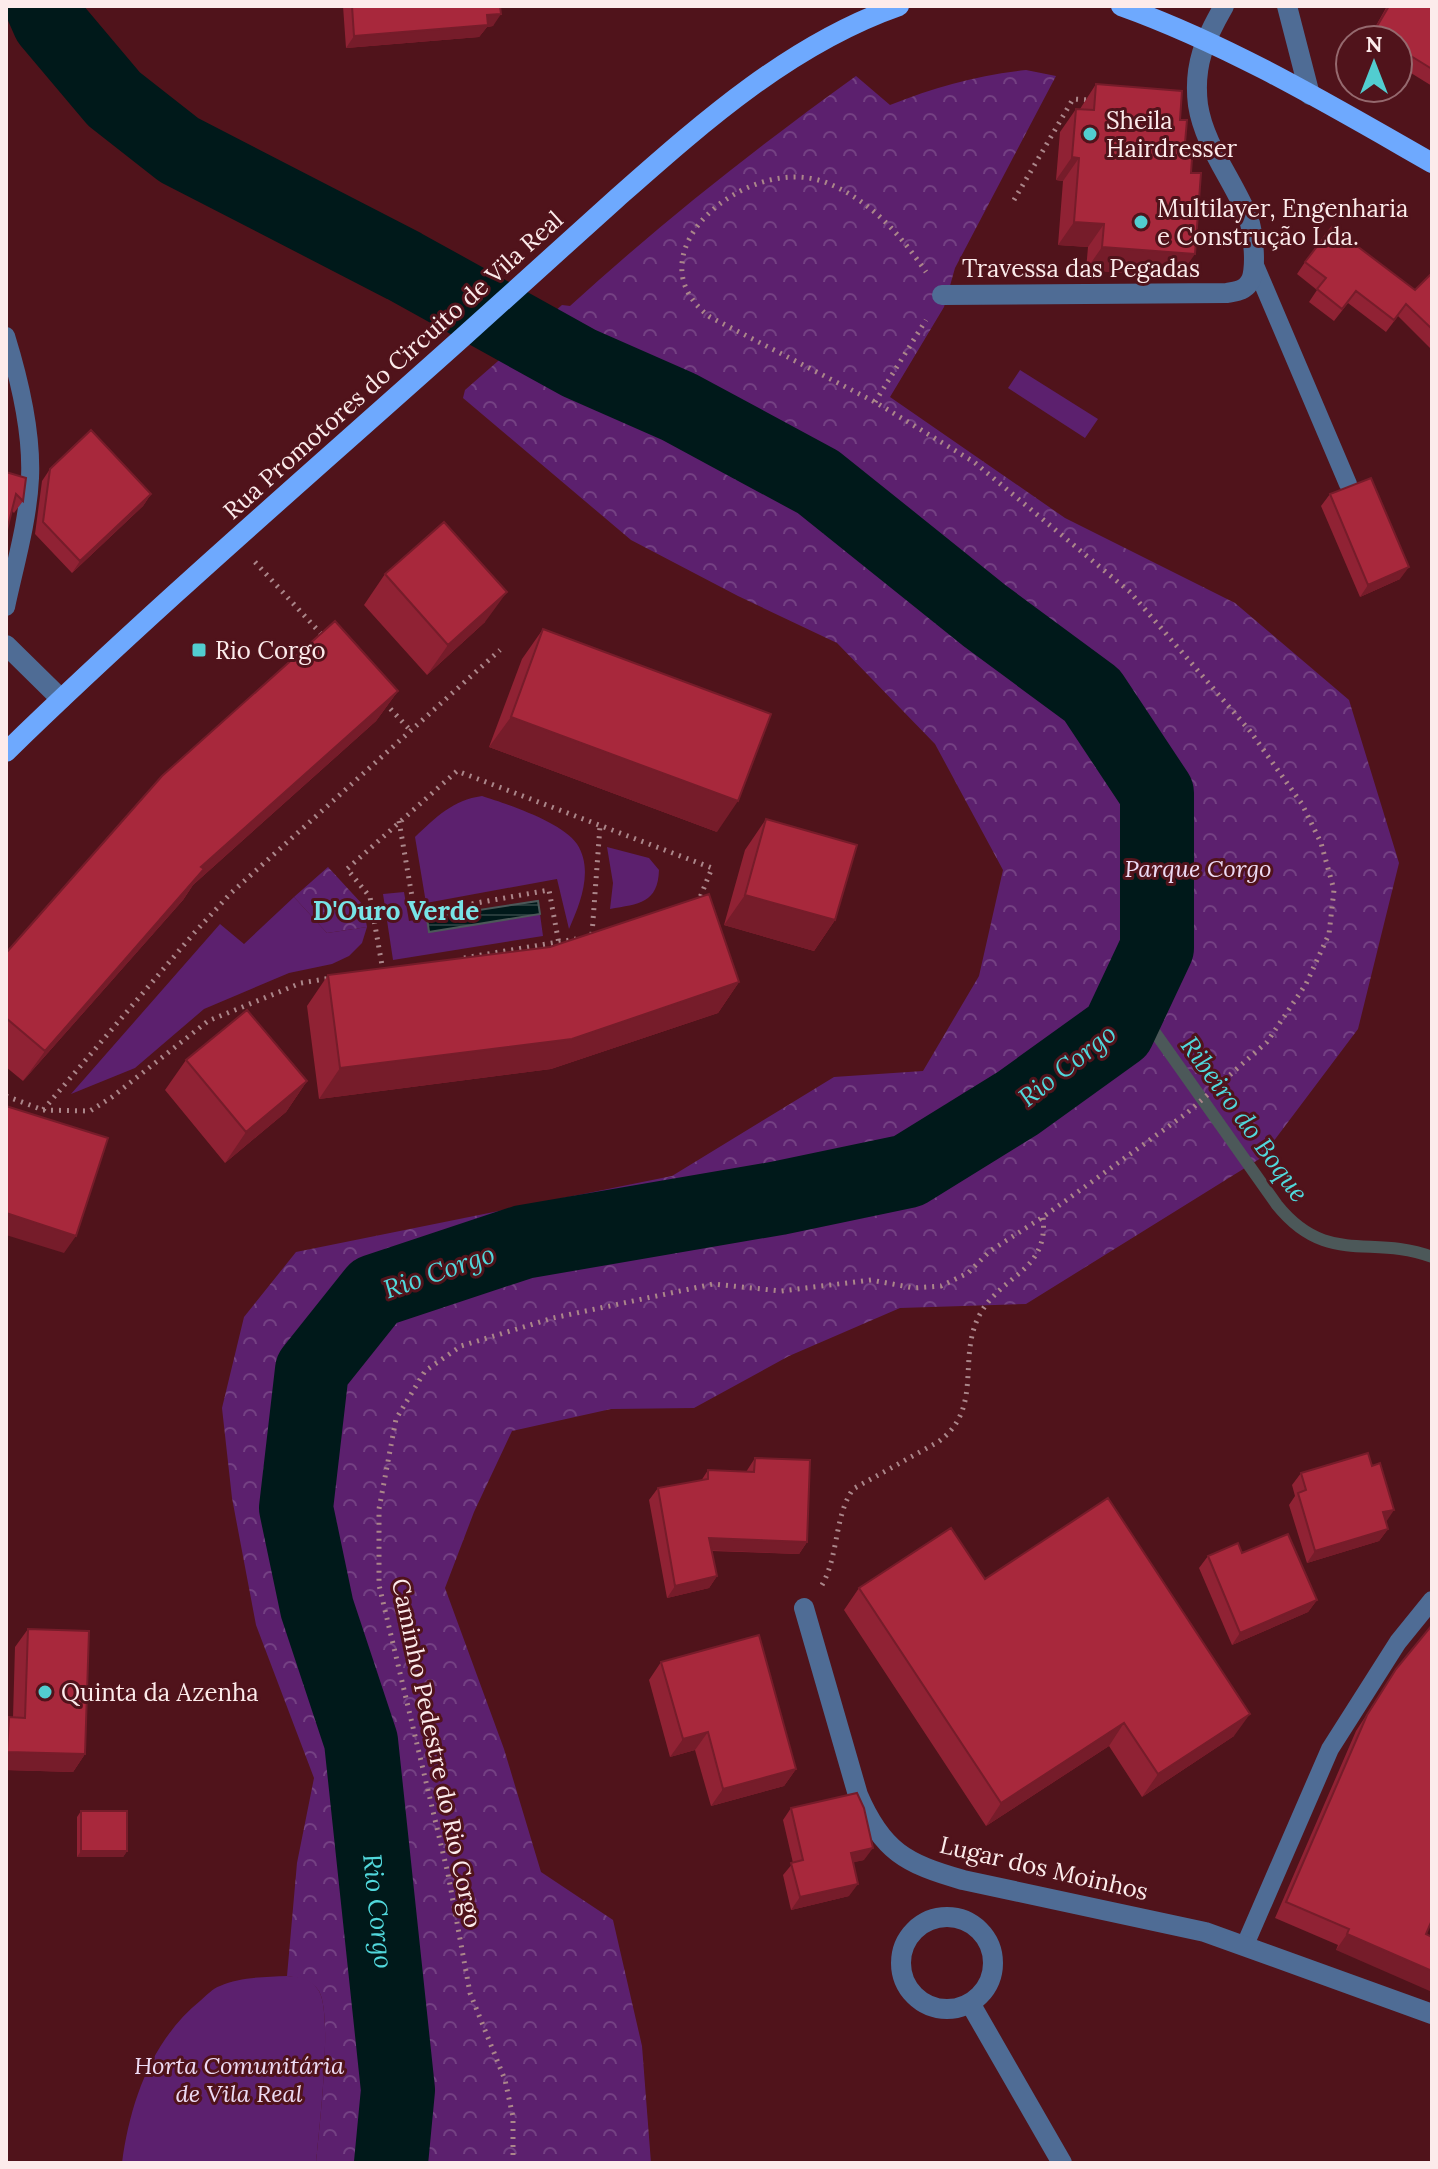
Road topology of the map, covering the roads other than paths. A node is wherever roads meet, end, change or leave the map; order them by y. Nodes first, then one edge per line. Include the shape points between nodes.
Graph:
1 (899, 6) edge
2 (1121, 6) edge
3 (1224, 6) edge
4 (1287, 6) edge
5 (1204, 40) junction
6 (1310, 95) junction
7 (1432, 163) edge
8 (1254, 263) junction
9 (942, 295) road end
10 (6, 336) edge
11 (1348, 484) edge
12 (6, 607) edge
13 (6, 645) edge
14 (61, 699) junction
15 (6, 752) edge
16 (1432, 1600) edge
17 (804, 1608) road end
18 (1245, 1945) junction
19 (970, 2003) junction
20 (1432, 2014) edge
21 (1062, 2163) edge

1 - 14 main road, Rua Promotores do Circuito de Vila Real via 831,37 696,130
2 - 5 main road
3 - 5 street
4 - 6 street
5 - 6 main road
5 - 8 street via 1198,75 1200,113 1249,220
6 - 7 main road
8 - 9 street, Travessa das Pegadas via 1247,286 1227,293
8 - 11 lane
10 - 12 lane via 30,476
13 - 14 street
14 - 15 main road, Rua Promotores do Circuito de Vila Real
16 - 18 lane via 1398,1642 1330,1749
17 - 18 street, Lugar dos Moinhos via 858,1795 891,1849 963,1880
18 - 20 street, Lugar dos Moinhos
19 - 19 street via 989,1981 991,1951 985,1938 975,1927 946,1917 918,1927 902,1953 905,1983 914,1996 941,2009
19 - 21 street

